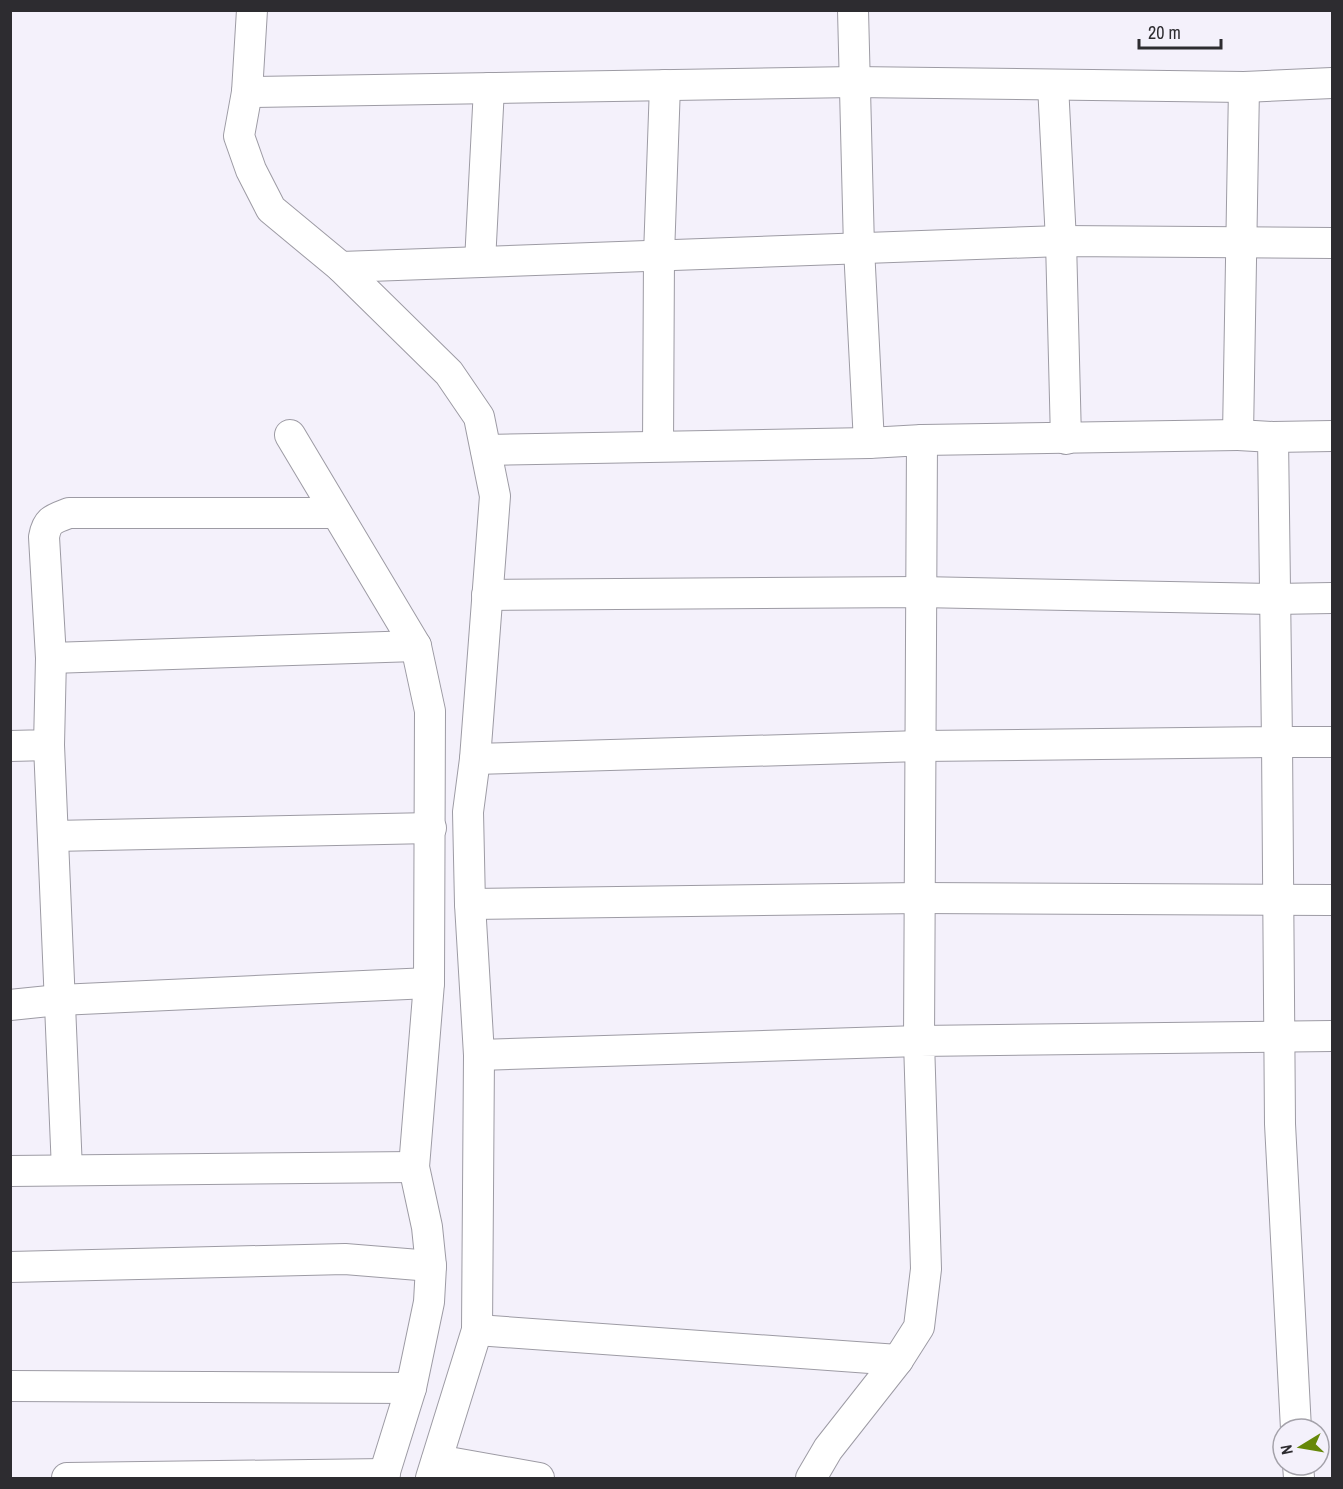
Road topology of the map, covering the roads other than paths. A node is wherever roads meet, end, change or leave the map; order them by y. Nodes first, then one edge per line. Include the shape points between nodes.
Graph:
1 (252, 10) edge
2 (853, 10) edge
3 (854, 82) junction
4 (1332, 83) edge
5 (665, 85) junction
6 (1053, 85) junction
7 (1244, 87) junction
8 (489, 88) junction
9 (247, 92) junction
10 (1061, 241) junction
11 (1332, 243) edge
12 (1241, 244) junction
13 (859, 248) junction
14 (659, 255) junction
15 (480, 262) junction
16 (341, 267) junction
17 (290, 435) dead end
18 (1238, 435) junction
19 (1332, 436) edge
20 (1273, 438) junction
21 (1066, 439) junction
22 (922, 440) junction
23 (869, 442) junction
24 (658, 446) junction
25 (486, 450) junction
26 (336, 513) junction
27 (920, 592) junction
28 (488, 595) junction
29 (1332, 598) edge
30 (1275, 599) junction
31 (416, 646) junction
32 (51, 658) junction
33 (1277, 742) junction
34 (1332, 742) edge
35 (10, 746) edge
36 (49, 746) junction
37 (921, 746) junction
38 (475, 759) junction
39 (431, 828) junction
40 (53, 836) junction
41 (920, 898) junction
42 (1332, 900) edge
43 (1279, 901) junction
44 (470, 903) junction
45 (429, 983) junction
46 (59, 1000) junction
47 (10, 1005) edge
48 (1332, 1036) edge
49 (1280, 1037) junction
50 (919, 1041) junction
51 (479, 1055) junction
52 (414, 1167) junction
53 (67, 1170) junction
54 (10, 1171) edge
55 (431, 1266) junction
56 (10, 1267) edge
57 (477, 1330) junction
58 (898, 1360) junction
59 (10, 1386) edge
60 (411, 1388) junction
61 (1295, 1417) edge
62 (434, 1469) edge
63 (384, 1476) edge
64 (67, 1479) edge
65 (539, 1479) edge
66 (811, 1479) edge

1 - 9 street
2 - 3 street
3 - 5 street
3 - 6 street
3 - 13 street
4 - 7 street
5 - 8 street
5 - 14 street
6 - 7 street
6 - 10 street
7 - 12 street
8 - 9 street
8 - 15 street
9 - 16 street via 239,136 271,209
10 - 12 street
10 - 13 street
10 - 21 street
11 - 12 street
12 - 18 street
13 - 14 street
13 - 23 street
14 - 15 street
14 - 24 street
15 - 16 street
16 - 25 street via 448,373 479,417
17 - 26 street
18 - 20 street
18 - 21 street
19 - 20 street
20 - 30 street
21 - 22 street
22 - 23 street
22 - 27 street
23 - 24 street
24 - 25 street
25 - 28 street via 495,496
26 - 31 street
26 - 32 street via 69,513 53,519 46,526 44,537
27 - 28 street
27 - 30 street
27 - 37 street
28 - 38 street
29 - 30 street
30 - 33 street
31 - 32 street
31 - 39 street via 430,711
32 - 36 street
33 - 34 street
33 - 37 street
33 - 43 street
35 - 36 street
36 - 40 street
37 - 38 street
37 - 41 street
38 - 44 street via 468,812
39 - 40 street
39 - 45 street
40 - 46 street
41 - 43 street
41 - 44 street
41 - 50 street
42 - 43 street
43 - 49 street
44 - 51 street
45 - 46 street
45 - 52 street
46 - 47 street
46 - 53 street
48 - 49 street
49 - 50 street
49 - 61 street via 1280,1124
50 - 51 street
50 - 58 street via 926,1269 919,1327
51 - 57 street
52 - 53 street
52 - 55 street
53 - 54 street
55 - 56 street via 345,1259
55 - 60 street via 429,1302
57 - 58 street
57 - 62 street
58 - 66 street via 828,1449
59 - 60 street
60 - 63 street
62 - 65 street
63 - 64 street

